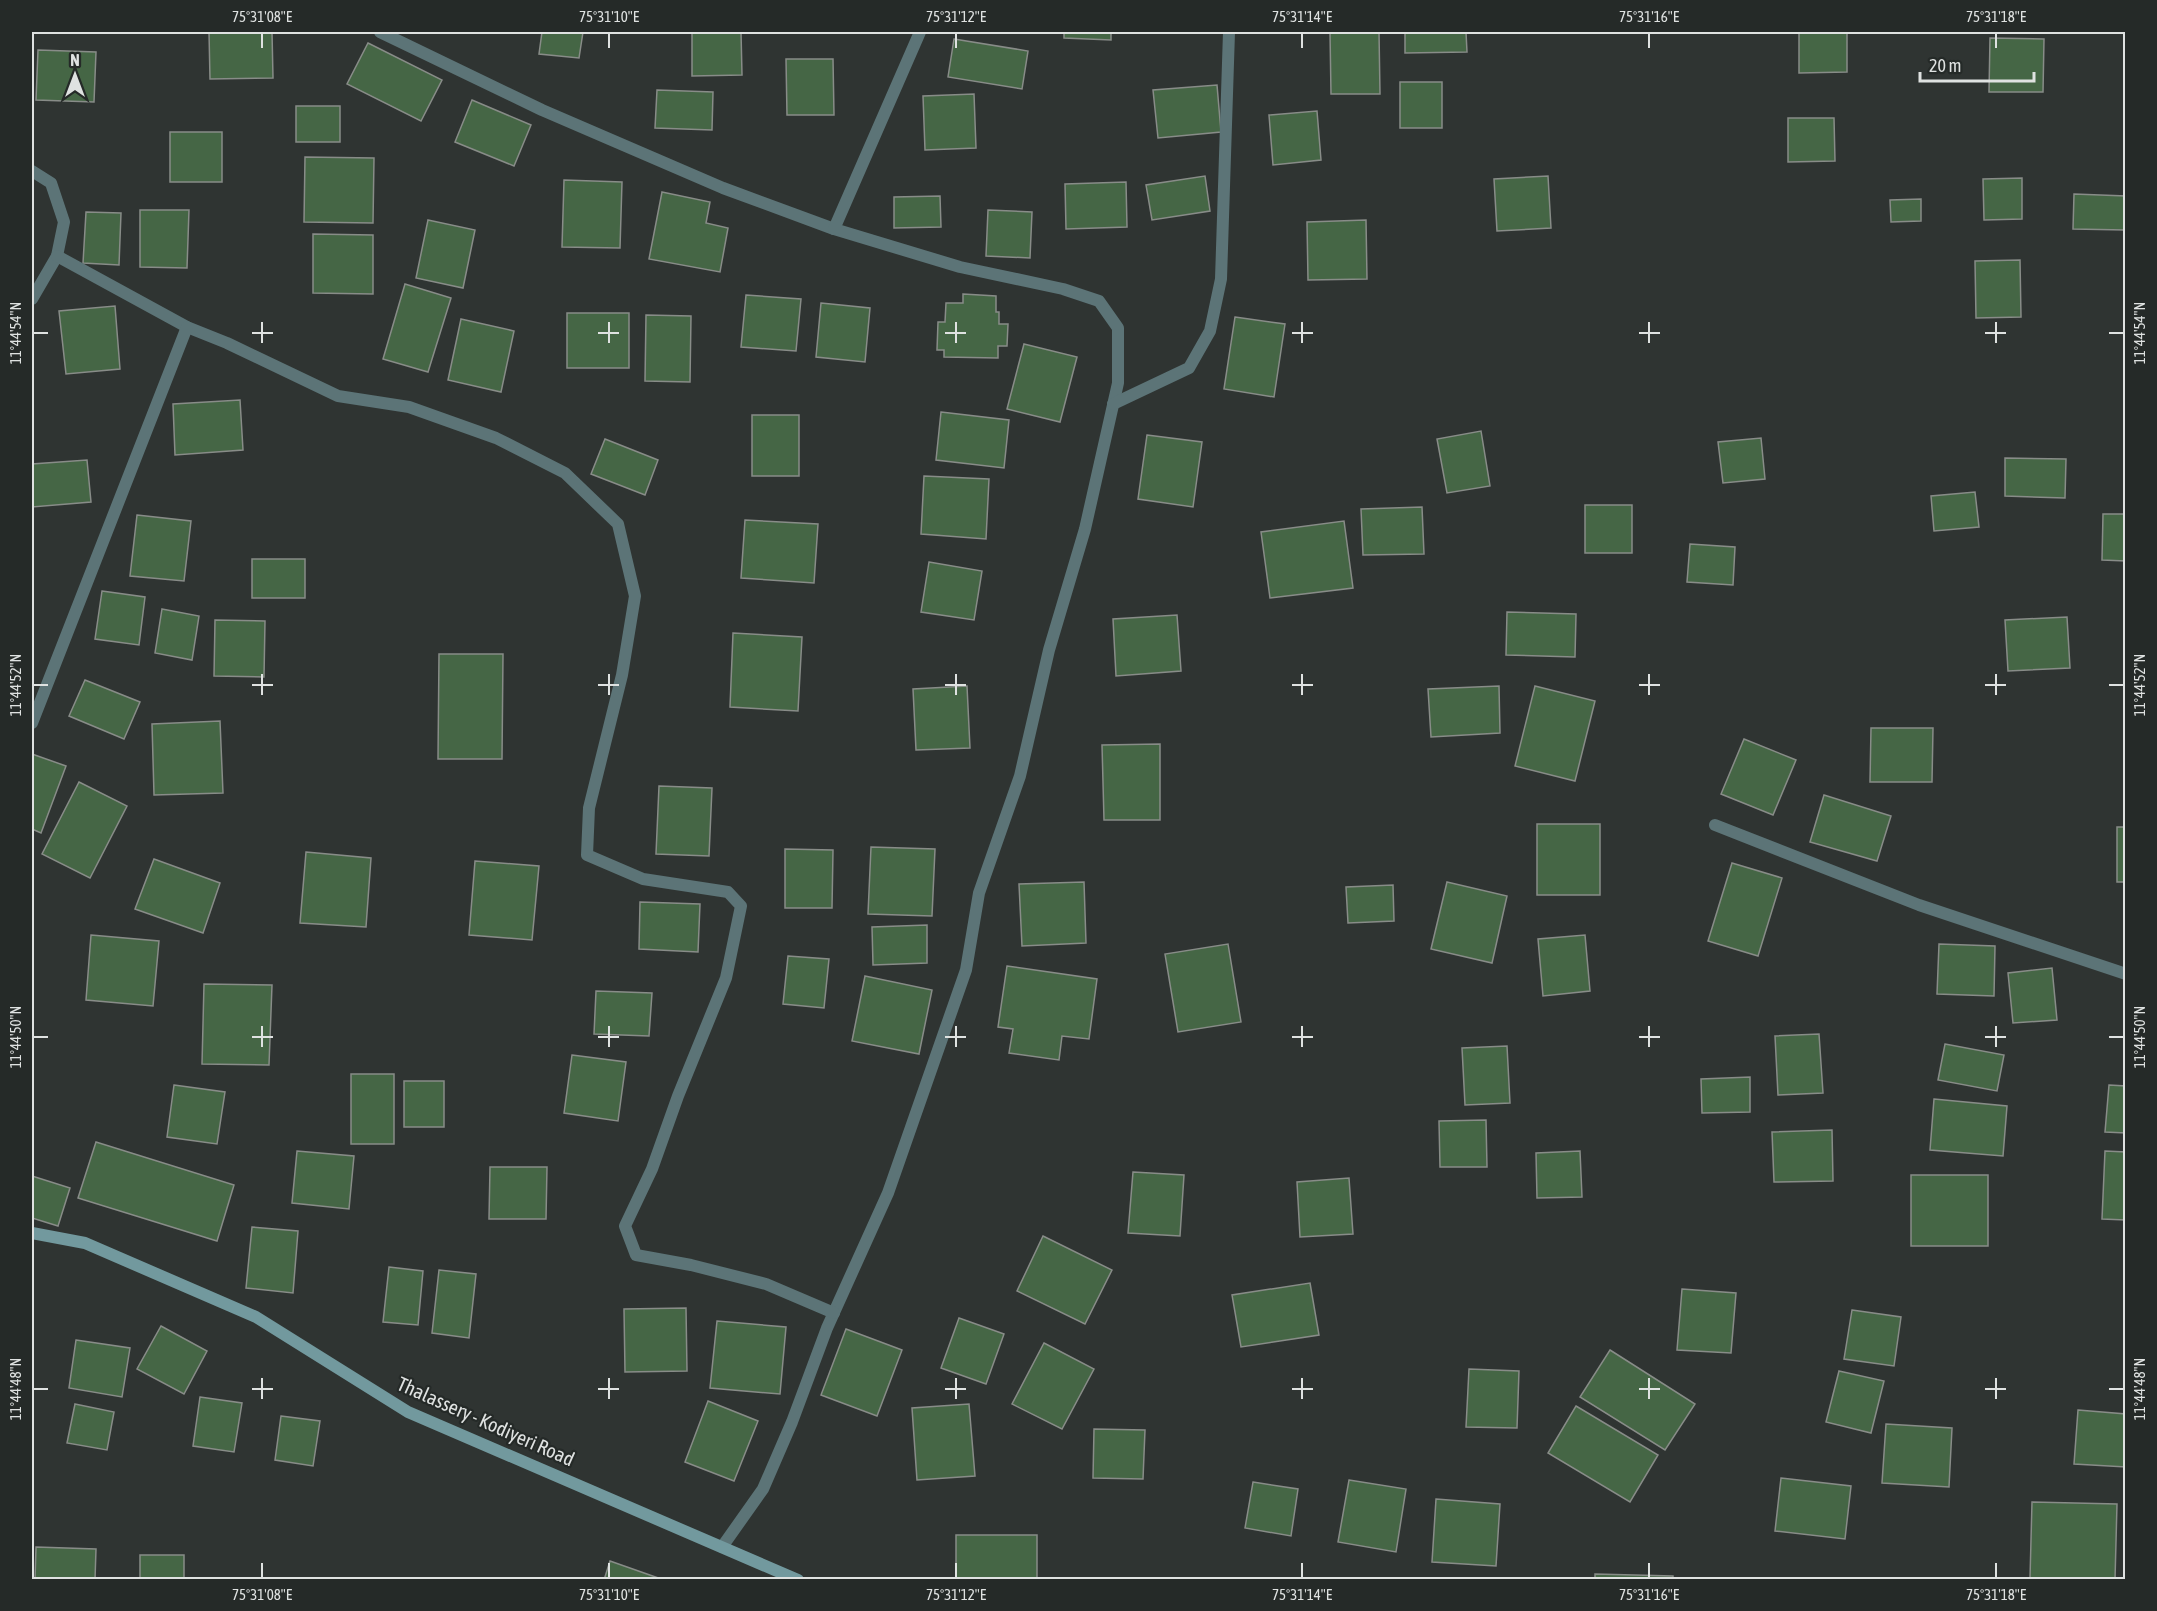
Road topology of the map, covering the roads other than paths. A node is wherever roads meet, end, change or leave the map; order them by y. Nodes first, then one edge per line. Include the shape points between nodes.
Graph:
1 (380, 32) edge
2 (920, 32) edge
3 (1229, 32) edge
4 (32, 171) edge
5 (834, 229) junction
6 (57, 256) junction
7 (32, 299) edge
8 (187, 327) junction
9 (1113, 404) junction
10 (32, 723) edge
11 (1714, 825) dead end
12 (2126, 974) edge
13 (32, 1233) edge
14 (834, 1313) junction
15 (722, 1547) junction
16 (798, 1580) edge

1 - 5 street via 553,115 723,188
2 - 5 street
3 - 9 street via 1221,279 1210,331 1189,368
4 - 6 street via 51,183 64,222
5 - 9 street via 960,267 1063,289 1099,301 1118,328 1119,383
6 - 7 street
6 - 8 street
8 - 10 street
8 - 14 street via 338,396 410,407 496,438 565,473 618,524 635,596 622,675 589,808 587,855 643,879 728,892 741,906 726,978 652,1168 625,1226 636,1255 766,1284
9 - 14 street via 1085,529 1049,650 1020,776 979,893 966,970 888,1193
11 - 12 street via 1919,905
13 - 15 main road, Thalassery - Kodiyeri Road via 85,1243 256,1317 408,1412
14 - 15 street via 763,1489
15 - 16 main road, Thalassery - Kodiyeri Road

